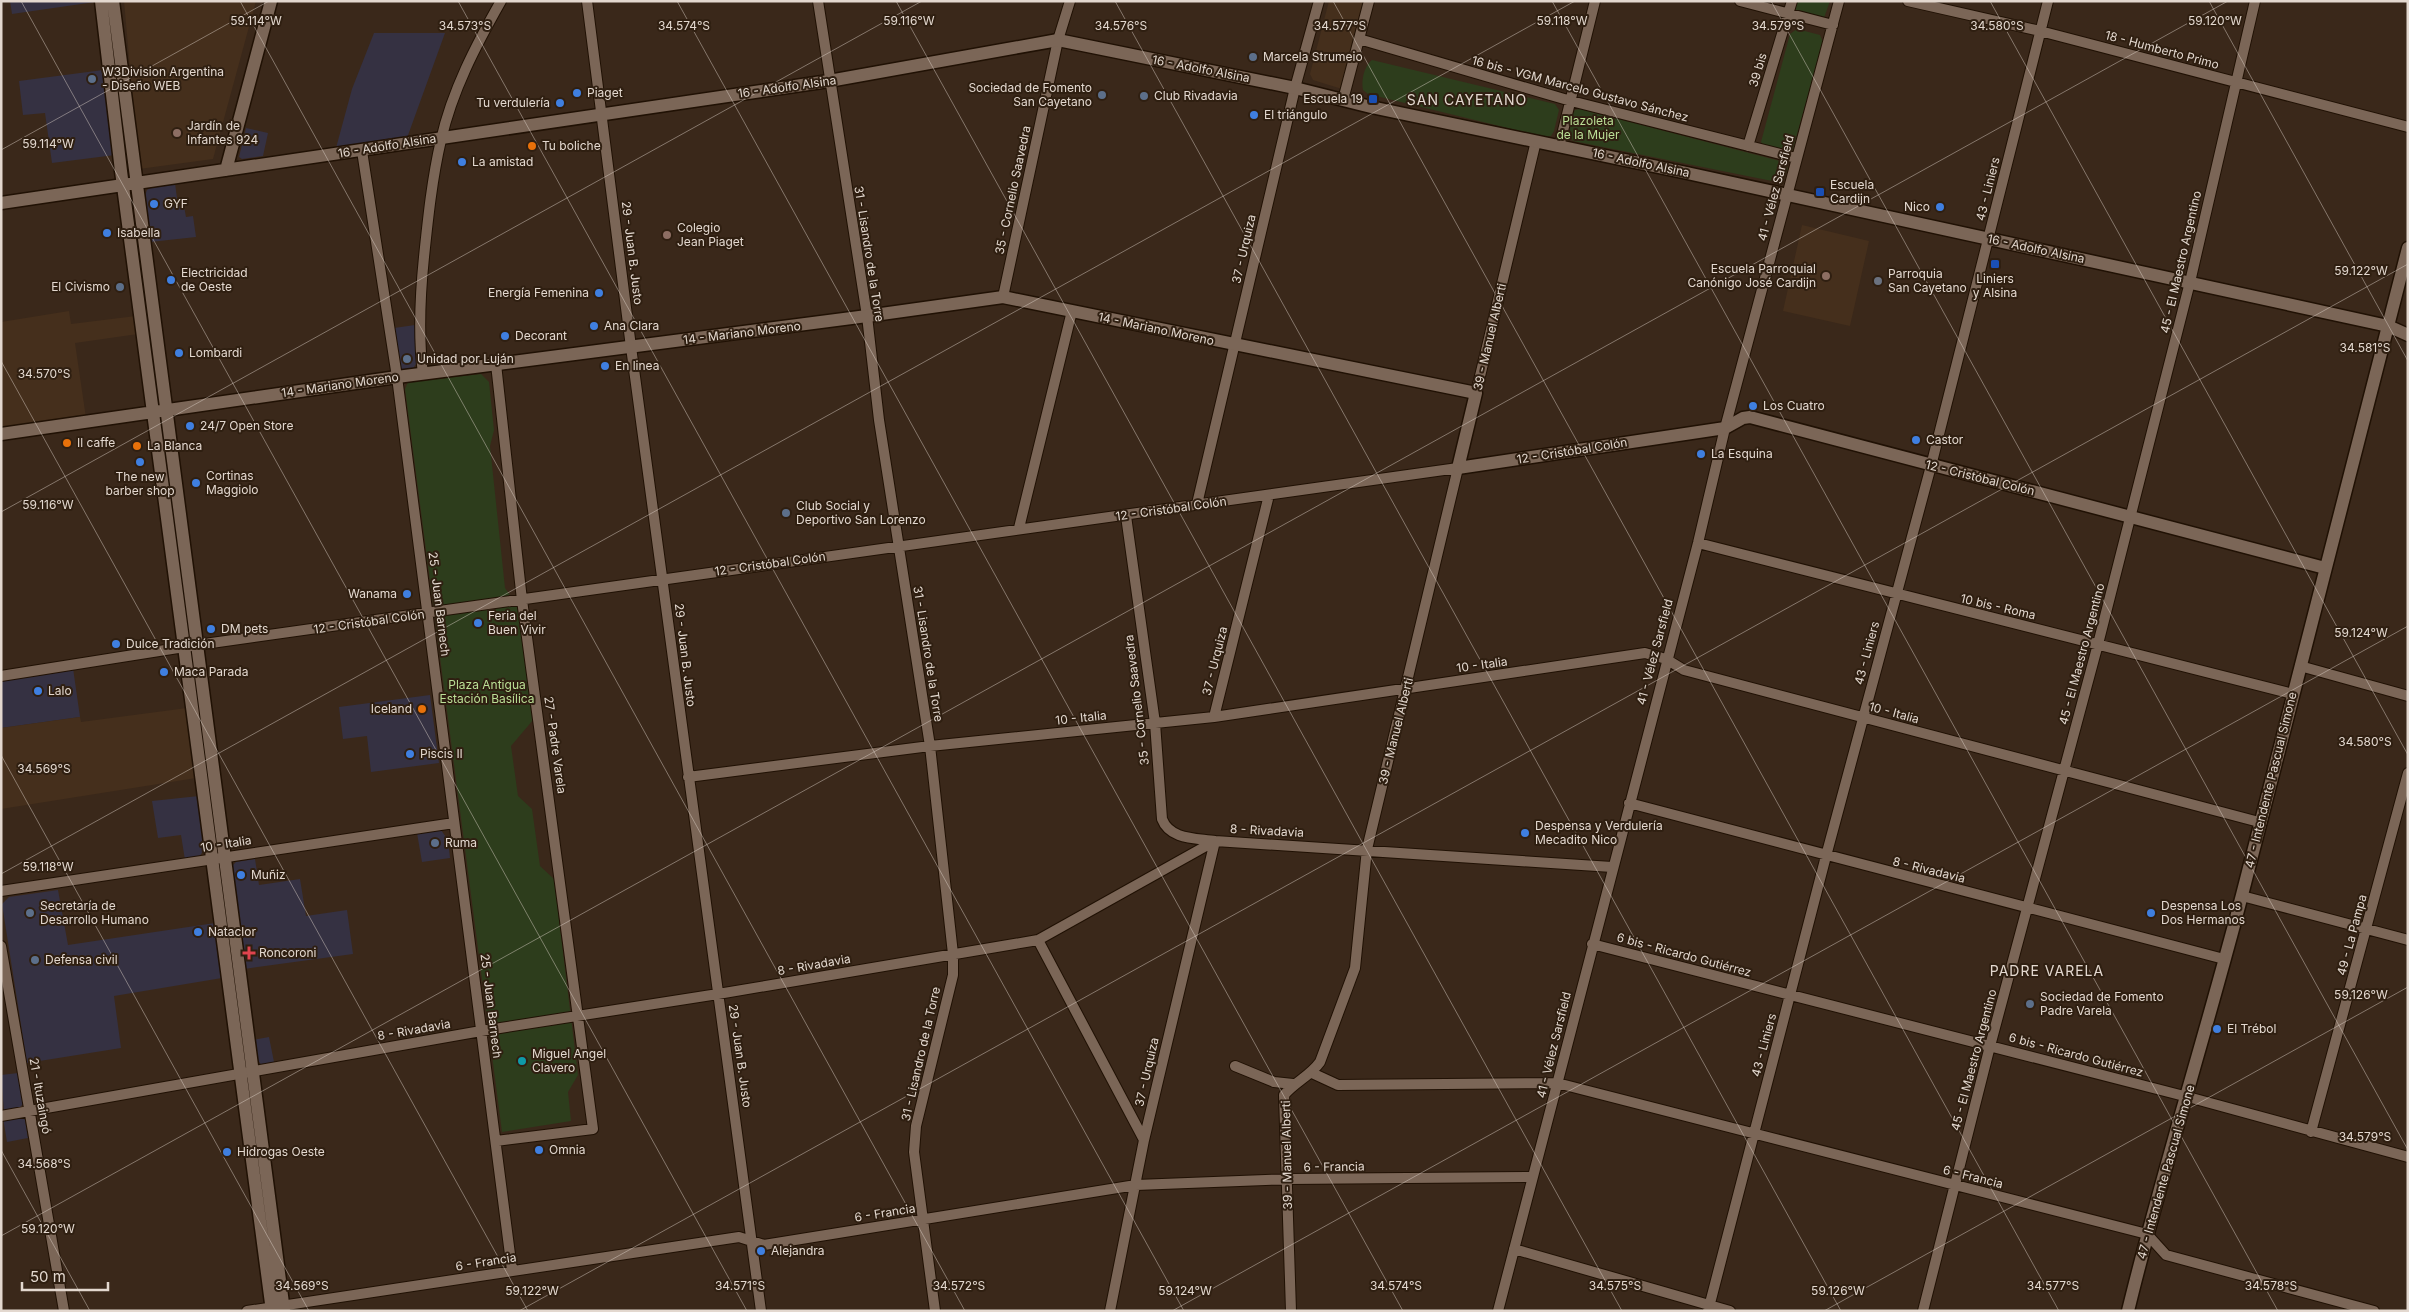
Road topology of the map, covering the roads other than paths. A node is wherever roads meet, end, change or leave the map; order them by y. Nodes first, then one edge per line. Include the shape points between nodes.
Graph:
1 (101, 1) edge
2 (113, 1) edge
3 (271, 1) edge
4 (501, 1) edge
5 (587, 1) edge
6 (818, 1) edge
7 (1070, 1) edge
8 (1319, 1) edge
9 (1369, 1) edge
10 (1595, 1) edge
11 (1740, 1) edge
12 (1792, 1) edge
13 (1839, 1) edge
14 (1908, 1) edge
15 (2048, 1) edge
16 (2255, 1) edge
17 (1788, 14) junction
18 (1833, 25) junction
19 (2040, 31) junction
20 (1359, 39) junction
21 (1058, 40) junction
22 (829, 81) junction
23 (2236, 82) junction
24 (1295, 88) junction
25 (1343, 100) junction
26 (1571, 102) junction
27 (602, 114) junction
28 (2408, 127) edge
29 (442, 138) junction
30 (1536, 141) junction
31 (1748, 146) junction
32 (1559, 147) junction
33 (362, 150) junction
34 (1796, 158) junction
35 (226, 170) junction
36 (129, 183) junction
37 (1787, 195) junction
38 (1, 203) edge
39 (1989, 238) junction
40 (2408, 248) edge
41 (2190, 282) junction
42 (1003, 297) junction
43 (1072, 311) junction
44 (867, 316) junction
45 (2388, 326) junction
46 (2408, 335) edge
47 (1234, 345) junction
48 (631, 347) junction
49 (496, 364) junction
50 (423, 374) junction
51 (397, 377) junction
52 (1476, 394) junction
53 (159, 410) junction
54 (1725, 428) junction
55 (1, 434) edge
56 (1931, 466) junction
57 (1458, 468) junction
58 (1269, 495) junction
59 (1197, 504) junction
60 (1126, 516) junction
61 (2130, 517) junction
62 (1019, 528) junction
63 (1698, 543) junction
64 (898, 545) junction
65 (2325, 568) junction
66 (663, 579) junction
67 (1896, 595) junction
68 (522, 600) junction
69 (427, 614) junction
70 (2098, 644) junction
71 (191, 646) junction
72 (1666, 659) junction
73 (2300, 666) junction
74 (1, 676) edge
75 (1407, 688) junction
76 (2293, 694) junction
77 (2408, 696) edge
78 (1214, 717) junction
79 (1862, 718) junction
80 (1155, 724) junction
81 (930, 746) junction
82 (2064, 771) junction
83 (2408, 773) edge
84 (688, 777) junction
85 (1629, 803) junction
86 (2259, 822) junction
87 (454, 824) junction
88 (1215, 841) junction
89 (1367, 849) junction
90 (1826, 856) junction
91 (219, 858) junction
92 (1612, 867) junction
93 (1, 891) edge
94 (2242, 896) junction
95 (2028, 908) junction
96 (2366, 929) junction
97 (1038, 940) junction
98 (2408, 940) edge
99 (1592, 944) junction
100 (1, 946) edge
101 (953, 954) junction
102 (2224, 959) junction
103 (718, 994) junction
104 (1790, 995) junction
105 (579, 1017) junction
106 (481, 1031) junction
107 (1990, 1046) junction
108 (1235, 1066) dead end
109 (247, 1072) junction
110 (1312, 1073) junction
111 (1557, 1083) junction
112 (1294, 1084) junction
113 (2188, 1097) junction
114 (30, 1111) junction
115 (1, 1116) edge
116 (2311, 1132) junction
117 (1753, 1134) junction
118 (1144, 1140) junction
119 (496, 1142) junction
120 (2408, 1157) edge
121 (1532, 1177) junction
122 (1288, 1180) junction
123 (1136, 1185) junction
124 (1955, 1186) junction
125 (924, 1219) junction
126 (2147, 1234) junction
127 (752, 1240) junction
128 (1514, 1249) junction
129 (512, 1270) junction
130 (278, 1308) edge
131 (1709, 1308) edge
132 (64, 1311) edge
133 (248, 1311) edge
134 (761, 1311) edge
135 (935, 1311) edge
136 (1110, 1311) edge
137 (1291, 1311) edge
138 (1498, 1311) edge
139 (1730, 1311) edge
140 (1923, 1311) edge
141 (2128, 1311) edge
142 (2374, 1311) edge

1 - 36 street
2 - 36 street
3 - 35 street
4 - 29 street via 463,74
5 - 27 street, 29 - Juan B. Justo
6 - 22 street, 31 - Lisandro de la Torre
7 - 21 street, 35 - Cornelio Saavedra
8 - 24 street, 37 - Urquiza
9 - 20 street
10 - 26 street
11 - 17 street
12 - 17 street, 39 bis
13 - 18 street, 41 - Vélez Sarsfield
14 - 19 street, 18 - Humberto Primo
15 - 19 street, 43 - Liniers
16 - 23 street, 45 - El Maestro Argentino
17 - 18 street
17 - 31 street, 39 bis
18 - 34 street, 41 - Vélez Sarsfield
19 - 23 street, 18 - Humberto Primo
19 - 39 street, 43 - Liniers
20 - 25 street
20 - 26 street, 16 bis - VGM Marcelo Gustavo Sánchez
21 - 22 street, 16 - Adolfo Alsina
21 - 24 street, 16 - Adolfo Alsina
21 - 42 street, 35 - Cornelio Saavedra
22 - 27 street, 16 - Adolfo Alsina
22 - 44 street, 31 - Lisandro de la Torre
23 - 28 street, 18 - Humberto Primo
23 - 41 street, 45 - El Maestro Argentino
24 - 25 street, 16 - Adolfo Alsina
24 - 47 street, 37 - Urquiza
25 - 30 street, 16 - Adolfo Alsina
26 - 31 street, 16 bis - VGM Marcelo Gustavo Sánchez
26 - 32 street
27 - 29 street, 16 - Adolfo Alsina
27 - 48 street, 29 - Juan B. Justo
29 - 33 street, 16 - Adolfo Alsina
29 - 50 street via 428,213 420,297
30 - 32 street, 16 - Adolfo Alsina
30 - 52 street, 39 - Manuel Alberti
31 - 34 street, 16 bis - VGM Marcelo Gustavo Sánchez
32 - 37 street, 16 - Adolfo Alsina
33 - 35 street, 16 - Adolfo Alsina
33 - 51 street, 25 - Juan Barnech
34 - 37 street, 41 - Vélez Sarsfield
35 - 36 street, 16 - Adolfo Alsina
36 - 38 street, 16 - Adolfo Alsina
36 - 53 street
37 - 39 street, 16 - Adolfo Alsina
37 - 54 street, 41 - Vélez Sarsfield
39 - 41 street, 16 - Adolfo Alsina
39 - 56 street, 43 - Liniers
40 - 45 street, 47 - Intendente Pascual Simone
41 - 45 street, 16 - Adolfo Alsina
41 - 61 street, 45 - El Maestro Argentino
42 - 43 street, 14 - Mariano Moreno
42 - 44 street, 14 - Mariano Moreno
43 - 47 street, 14 - Mariano Moreno
43 - 62 street
44 - 48 street, 14 - Mariano Moreno
44 - 64 street, 31 - Lisandro de la Torre via 878,420
45 - 46 street, 16 - Adolfo Alsina
45 - 65 street, 47 - Intendente Pascual Simone
47 - 52 street, 14 - Mariano Moreno
47 - 59 street, 37 - Urquiza
48 - 49 street, 14 - Mariano Moreno
48 - 66 street, 29 - Juan B. Justo
49 - 50 street, 14 - Mariano Moreno
49 - 68 street, 27 - Padre Varela
50 - 51 street, 14 - Mariano Moreno
51 - 53 street, 14 - Mariano Moreno
51 - 69 street, 25 - Juan Barnech
52 - 57 street, 39 - Manuel Alberti
53 - 55 street, 14 - Mariano Moreno
53 - 71 street
54 - 56 street, 12 - Cristóbal Colón via 1750,417
54 - 57 street, 12 - Cristóbal Colón
54 - 63 street, 41 - Vélez Sarsfield
56 - 61 street, 12 - Cristóbal Colón
56 - 67 street, 43 - Liniers
57 - 58 street, 12 - Cristóbal Colón
57 - 75 street, 39 - Manuel Alberti
58 - 59 street, 12 - Cristóbal Colón
58 - 78 street, 37 - Urquiza
59 - 60 street, 12 - Cristóbal Colón
60 - 62 street, 12 - Cristóbal Colón
60 - 80 street, 35 - Cornelio Saavedra
61 - 65 street, 12 - Cristóbal Colón
61 - 70 street, 45 - El Maestro Argentino
62 - 64 street, 12 - Cristóbal Colón
63 - 67 street, 10 bis - Roma
63 - 72 street, 41 - Vélez Sarsfield
64 - 66 street, 12 - Cristóbal Colón
64 - 81 street, 31 - Lisandro de la Torre
65 - 73 street, 47 - Intendente Pascual Simone
66 - 68 street, 12 - Cristóbal Colón
66 - 84 street, 29 - Juan B. Justo
67 - 70 street, 10 bis - Roma
67 - 79 street, 43 - Liniers
68 - 69 street, 12 - Cristóbal Colón
68 - 105 street, 27 - Padre Varela
69 - 71 street, 12 - Cristóbal Colón
69 - 87 street, 25 - Juan Barnech
70 - 76 street, 10 bis - Roma
70 - 82 street, 45 - El Maestro Argentino
71 - 74 street, 12 - Cristóbal Colón
71 - 91 street
72 - 75 street, 10 - Italia via 1645,653
72 - 79 street, 10 - Italia via 1684,670
72 - 85 street, 41 - Vélez Sarsfield
73 - 76 street, 47 - Intendente Pascual Simone
73 - 77 street
75 - 78 street, 10 - Italia
75 - 89 street, 39 - Manuel Alberti
76 - 86 street, 47 - Intendente Pascual Simone
78 - 80 street, 10 - Italia
79 - 82 street, 10 - Italia
79 - 90 street, 43 - Liniers
80 - 81 street, 10 - Italia
80 - 88 street, 35 - Cornelio Saavedra via 1165,828 1173,834
81 - 84 street, 10 - Italia
81 - 101 street, 31 - Lisandro de la Torre
82 - 86 street, 10 - Italia
82 - 95 street, 45 - El Maestro Argentino
83 - 96 street, 49 - La Pampa
84 - 103 street, 29 - Juan B. Justo
85 - 90 street, 8 - Rivadavia
85 - 92 street, 41 - Vélez Sarsfield
86 - 94 street, 47 - Intendente Pascual Simone
87 - 91 street, 10 - Italia
87 - 106 street, 25 - Juan Barnech
88 - 89 street, 8 - Rivadavia
88 - 97 street, 8 - Rivadavia
88 - 118 street, 37 - Urquiza
89 - 92 street, 8 - Rivadavia
89 - 110 street, 39 - Manuel Alberti via 1355,968 1320,1062
90 - 95 street, 8 - Rivadavia
90 - 104 street, 43 - Liniers
91 - 93 street, 10 - Italia
91 - 109 street
92 - 99 street, 41 - Vélez Sarsfield
94 - 96 street
94 - 102 street, 47 - Intendente Pascual Simone
95 - 102 street, 8 - Rivadavia
95 - 107 street, 45 - El Maestro Argentino
96 - 98 street
96 - 116 street, 49 - La Pampa
97 - 101 street, 8 - Rivadavia
97 - 118 street
99 - 104 street, 6 bis - Ricardo Gutiérrez
99 - 111 street, 41 - Vélez Sarsfield
100 - 114 street, 21 - Ituzaingó
101 - 103 street, 8 - Rivadavia
101 - 125 street, 31 - Lisandro de la Torre via 953,975 916,1126 914,1152
102 - 113 street, 47 - Intendente Pascual Simone
103 - 105 street, 8 - Rivadavia
103 - 127 street, 29 - Juan B. Justo
104 - 107 street, 6 bis - Ricardo Gutiérrez
104 - 117 street, 43 - Liniers
105 - 106 street, 8 - Rivadavia
105 - 119 street, 27 - Padre Varela via 593,1129
106 - 109 street, 8 - Rivadavia
106 - 119 street, 25 - Juan Barnech
107 - 113 street, 6 bis - Ricardo Gutiérrez
107 - 124 street, 45 - El Maestro Argentino
108 - 112 street via 1274,1082
109 - 114 street, 8 - Rivadavia
109 - 130 street
110 - 111 street via 1338,1085
110 - 112 street, 39 - Manuel Alberti
111 - 117 street, 6 - Francia
111 - 121 street, 41 - Vélez Sarsfield
112 - 122 street, 39 - Manuel Alberti via 1284,1096
113 - 116 street, 6 bis - Ricardo Gutiérrez
113 - 126 street, 47 - Intendente Pascual Simone
114 - 115 street, 8 - Rivadavia
114 - 132 street, 21 - Ituzaingó
116 - 120 street, 6 bis - Ricardo Gutiérrez
117 - 124 street, 6 - Francia
117 - 131 street, 43 - Liniers
118 - 123 street, 37 - Urquiza
119 - 129 street, 25 - Juan Barnech
121 - 122 street, 6 - Francia
121 - 128 street, 41 - Vélez Sarsfield
122 - 123 street, 6 - Francia
122 - 137 street, 39 - Manuel Alberti
123 - 125 street, 6 - Francia
123 - 136 street, 37 - Urquiza
124 - 126 street, 6 - Francia
124 - 140 street, 45 - El Maestro Argentino
125 - 127 street, 6 - Francia via 764,1245
125 - 135 street, 31 - Lisandro de la Torre
126 - 141 street, 47 - Intendente Pascual Simone
126 - 142 street via 2166,1255
127 - 129 street, 6 - Francia via 739,1237
127 - 134 street, 29 - Juan B. Justo
128 - 131 street
128 - 138 street, 41 - Vélez Sarsfield
129 - 130 street, 6 - Francia
130 - 133 street, 6 - Francia
131 - 139 street

